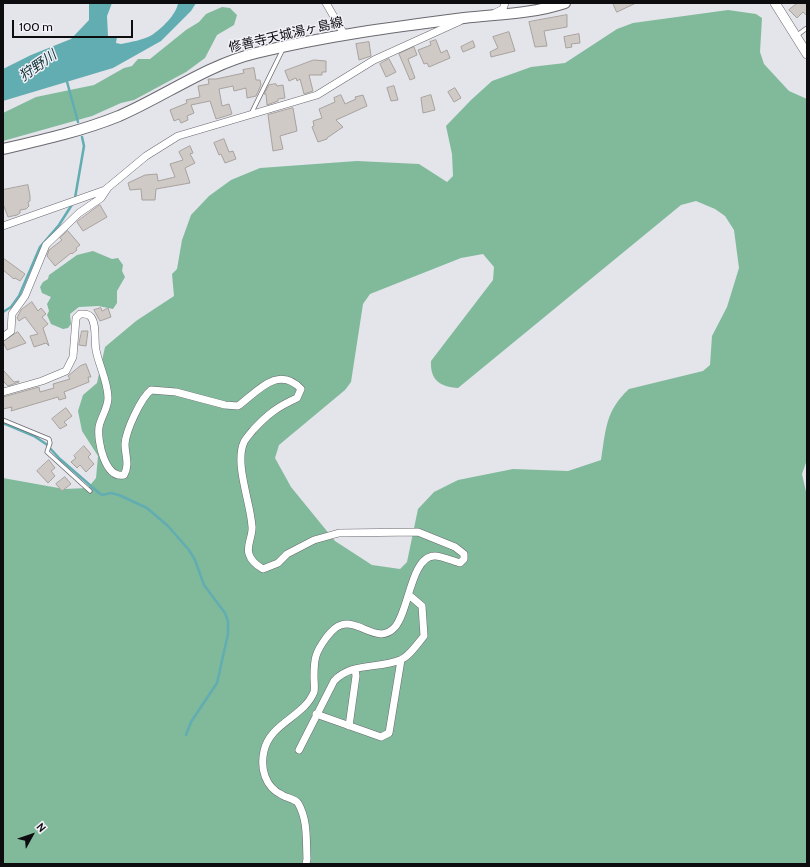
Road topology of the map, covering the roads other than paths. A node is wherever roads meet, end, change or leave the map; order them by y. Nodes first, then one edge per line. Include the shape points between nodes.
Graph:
1 (326, 3) edge
2 (505, 3) edge
3 (565, 3) edge
4 (775, 3) edge
5 (488, 17) junction
6 (467, 18) junction
7 (807, 28) edge
8 (344, 34) junction
9 (796, 36) junction
10 (284, 46) junction
11 (807, 54) edge
12 (251, 115) junction
13 (3, 149) edge
14 (108, 188) junction
15 (3, 226) edge
16 (3, 337) edge
17 (3, 392) edge
18 (3, 420) edge
19 (90, 491) dead end
20 (409, 595) junction
21 (401, 660) junction
22 (355, 669) junction
23 (316, 714) junction
24 (349, 726) junction
25 (299, 750) dead end
26 (306, 864) edge

1 - 8 street
2 - 5 street via 503,9
3 - 5 main road, 修善寺天城湯ヶ島線 via 540,11
4 - 9 street
5 - 6 main road, 修善寺天城湯ヶ島線
6 - 8 main road, 修善寺天城湯ヶ島線
6 - 12 street via 374,60 317,95
7 - 9 lane
8 - 10 main road, 修善寺天城湯ヶ島線
9 - 11 street
10 - 12 lane
10 - 13 main road, 修善寺天城湯ヶ島線 via 236,58 119,116 60,135
12 - 14 street via 178,136 146,156
14 - 15 street via 95,195
14 - 16 street via 101,198 79,213 46,245 25,296 12,314 12,331
17 - 20 street via 66,371 73,357 76,318 80,314 90,316 108,399 98,436 108,466 112,473 119,476 124,475 126,471 125,444 128,434 140,404 151,390 176,392 238,406 260,386 269,382 294,382 301,389 297,398 274,409 244,441 242,464 253,528 248,551 250,558 263,569 278,563 287,554 314,540 339,533 418,532 455,547 464,554 464,559 460,563 434,556 424,560 418,567
18 - 19 lane via 49,439 50,444 46,449 49,455
20 - 21 street via 422,606 424,636
20 - 26 street via 402,617 394,628 384,634 371,633 351,624 341,625 331,631 316,652 314,691 307,705 281,725 269,739 264,752 263,773 270,786 280,795 296,801 304,816
21 - 22 street
21 - 24 street via 389,734 381,737
22 - 23 street via 340,674
22 - 24 street
23 - 24 street
23 - 25 street

